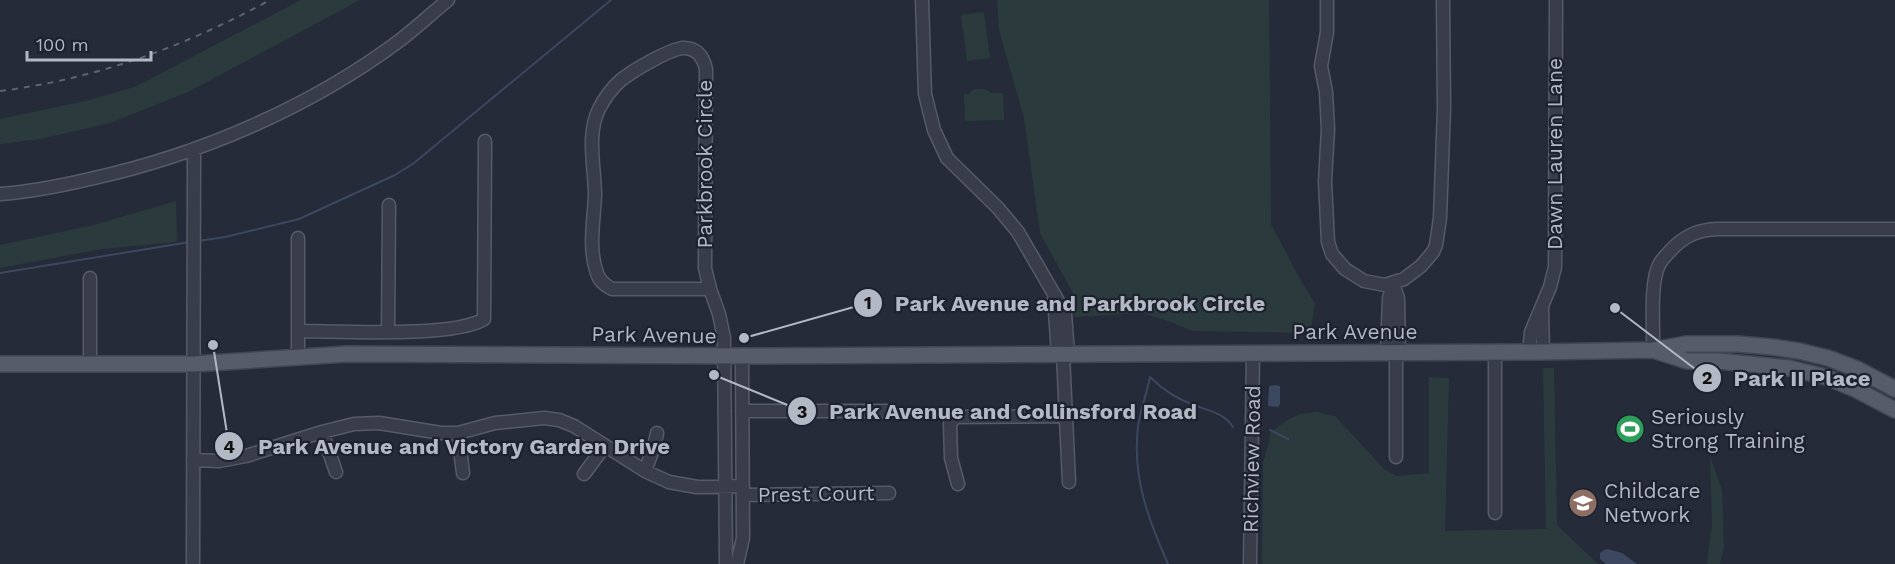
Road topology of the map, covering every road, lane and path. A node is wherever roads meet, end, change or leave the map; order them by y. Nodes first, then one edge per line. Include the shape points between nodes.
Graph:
1 (448, 0) edge
2 (922, 0) edge
3 (1327, 0) edge
4 (1443, 0) edge
5 (1556, 0) edge
6 (485, 141) dead end
7 (194, 149) junction
8 (0, 194) edge
9 (389, 205) dead end
10 (1895, 229) edge
11 (298, 238) dead end
12 (90, 278) dead end
13 (1393, 284) junction
14 (710, 289) junction
15 (298, 331) junction
16 (388, 331) junction
17 (1705, 344) junction
18 (1653, 351) junction
19 (1495, 352) junction
20 (1536, 352) junction
21 (1394, 353) junction
22 (1063, 354) junction
23 (1253, 354) junction
24 (724, 356) junction
25 (742, 356) junction
26 (298, 357) junction
27 (1718, 361) junction
28 (0, 364) edge
29 (90, 364) junction
30 (194, 364) junction
31 (1894, 387) edge
32 (1895, 410) edge
33 (742, 411) junction
34 (887, 411) dead end
35 (1065, 416) junction
36 (322, 432) junction
37 (458, 433) junction
38 (657, 433) dead end
39 (604, 447) junction
40 (1396, 457) dead end
41 (726, 459) junction
42 (742, 459) junction
43 (194, 460) junction
44 (645, 471) junction
45 (336, 472) dead end
46 (463, 473) dead end
47 (584, 474) dead end
48 (1069, 482) dead end
49 (958, 484) dead end
50 (726, 486) junction
51 (743, 491) junction
52 (889, 493) dead end
53 (1495, 513) dead end
54 (193, 564) edge
55 (726, 564) edge
56 (737, 564) edge
57 (1251, 564) edge

1 - 7 street via 399,41 331,85 239,132
2 - 22 street via 925,94 934,130 947,158 1018,232 1053,294
3 - 13 street via 1328,32 1321,66 1328,129 1328,242 1332,254 1350,273 1375,284
4 - 13 street via 1444,119 1436,245 1421,266
5 - 20 street, Dawn Lauren Lane via 1555,267 1531,332
6 - 16 street via 484,319 426,331
7 - 8 street via 135,169
7 - 30 street
9 - 16 street
10 - 18 street via 1694,233 1668,253 1656,272
11 - 15 street
12 - 29 street
13 - 21 street via 1389,298
14 - 14 street, Parkbrook Circle via 705,268 706,69 698,52 682,48 668,52 621,81 598,111 592,149 595,268 604,284 612,289
14 - 24 street, Parkbrook Circle via 719,314
15 - 16 street
15 - 26 street
17 - 18 main road, Park Avenue
17 - 27 main road
17 - 31 main road, Park Avenue via 1799,351 1828,358
18 - 20 main road, Park Avenue
18 - 27 main road, Park Avenue via 1687,361
19 - 20 main road, Park Avenue
19 - 21 main road, Park Avenue
19 - 53 street
21 - 23 main road, Park Avenue
21 - 40 street
22 - 23 main road, Park Avenue
22 - 25 main road, Park Avenue
22 - 35 street
23 - 57 street, Richview Road
24 - 25 main road, Park Avenue
24 - 26 main road, Park Avenue
24 - 41 street, Parkbrook Circle
25 - 33 street
26 - 30 main road, Park Avenue
27 - 32 main road, Park Avenue via 1789,368 1827,377
28 - 29 main road, Park Avenue
29 - 30 main road, Park Avenue
30 - 43 street
33 - 34 street
33 - 42 street
35 - 48 street
35 - 49 street via 956,417 950,423 951,458
36 - 37 street via 379,423
36 - 43 street via 246,456
36 - 45 street
37 - 39 street, Prest Court via 495,423 543,418 574,426
37 - 46 street
38 - 44 street
39 - 44 street, Prest Court
39 - 47 street
41 - 42 street
41 - 50 street, Parkbrook Circle
42 - 51 street
43 - 54 street
44 - 50 street, Prest Court via 681,485
50 - 51 street, Prest Court
50 - 55 street, Parkbrook Circle
51 - 52 street, Prest Court
51 - 56 street via 743,538

